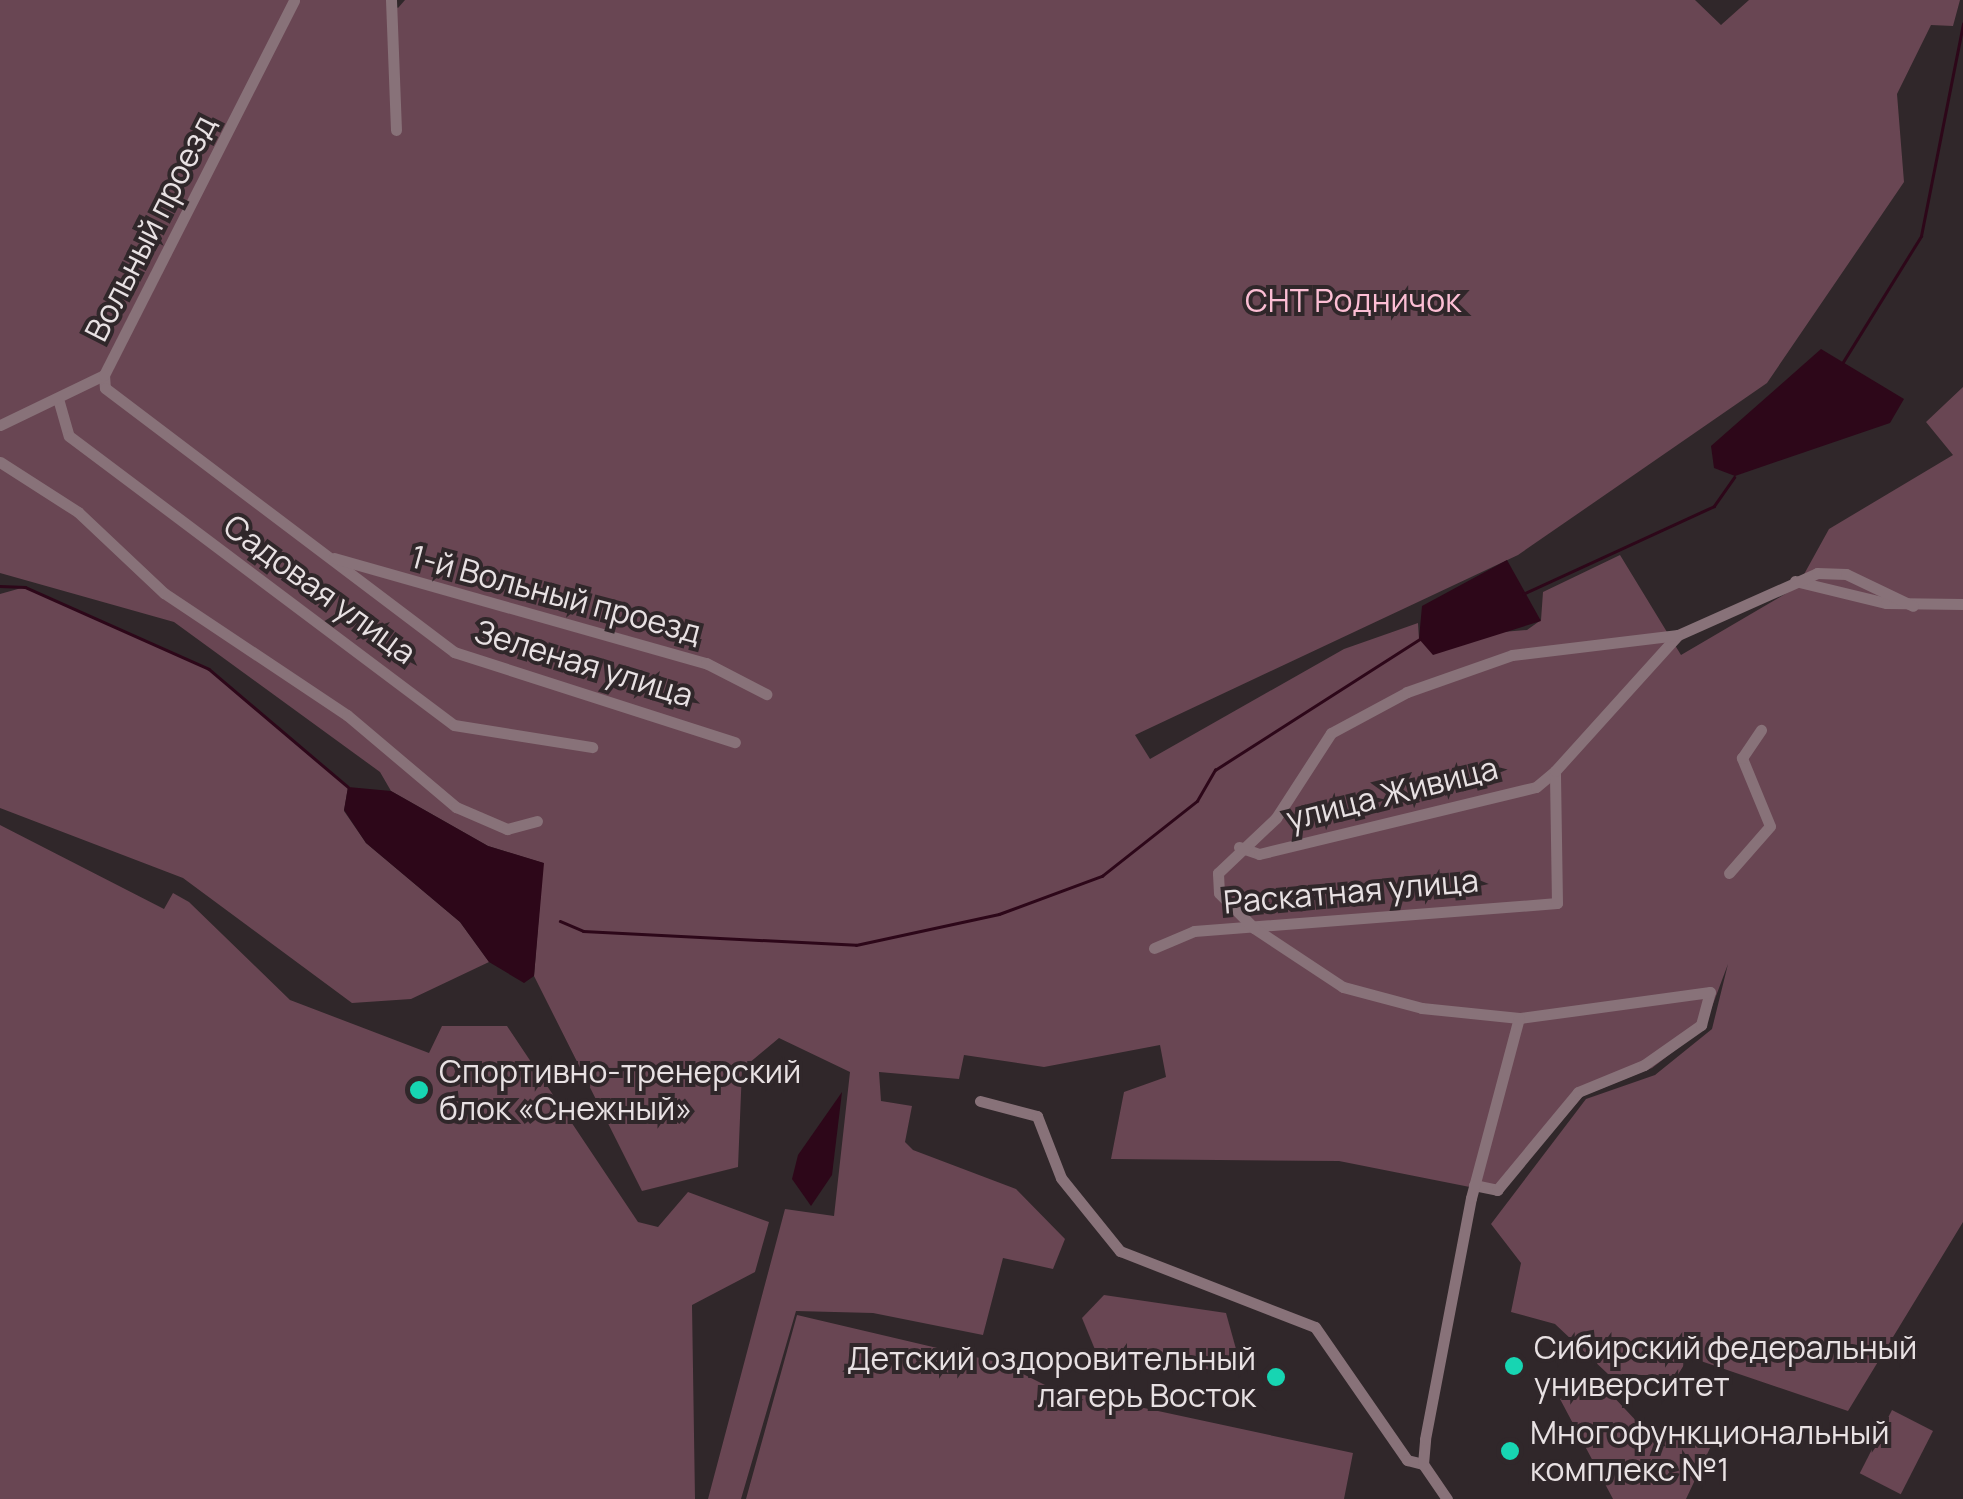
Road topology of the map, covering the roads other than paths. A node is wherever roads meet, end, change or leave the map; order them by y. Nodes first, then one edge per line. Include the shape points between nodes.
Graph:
1 (294, 0) edge
2 (391, 0) edge
3 (396, 130) dead end
4 (104, 376) junction
5 (59, 402) junction
6 (0, 425) edge
7 (0, 462) edge
8 (327, 556) junction
9 (1794, 581) junction
10 (1963, 604) edge
11 (1913, 606) junction
12 (1678, 636) junction
13 (766, 694) dead end
14 (1761, 730) dead end
15 (734, 742) dead end
16 (592, 747) dead end
17 (1555, 771) junction
18 (537, 822) dead end
19 (1239, 848) junction
20 (1729, 873) dead end
21 (1254, 928) junction
22 (1154, 948) dead end
23 (1519, 1018) junction
24 (980, 1100) dead end
25 (1474, 1185) junction
26 (1423, 1464) junction
27 (1446, 1499) edge

1 - 4 street, Вольный проезд
2 - 3 street
4 - 5 street, Вольный проезд
4 - 8 street, Зеленая улица via 106,388
5 - 6 street, Вольный проезд
5 - 16 street, Садовая улица via 69,436 454,725
7 - 18 street via 78,512 164,593 362,727 456,807 507,829
8 - 13 street, 1-й Вольный проезд via 706,663
8 - 15 street, Зеленая улица via 454,652
9 - 11 street
9 - 11 street via 1846,574
9 - 12 street
10 - 11 street
12 - 17 street
12 - 19 street via 1512,655 1407,692 1331,733 1276,818
14 - 20 street via 1742,758 1770,826
17 - 19 street, улица Живица via 1536,787 1258,854
17 - 21 street, Раскатная улица via 1556,904
19 - 21 street via 1218,874 1219,893
21 - 22 street, Раскатная улица via 1194,931
21 - 23 street via 1343,987
23 - 25 street
23 - 25 street via 1710,992 1700,1025 1644,1065 1578,1092 1497,1190
24 - 26 street via 1037,1116 1061,1178 1120,1251 1316,1328 1407,1460
25 - 26 street
26 - 27 street

